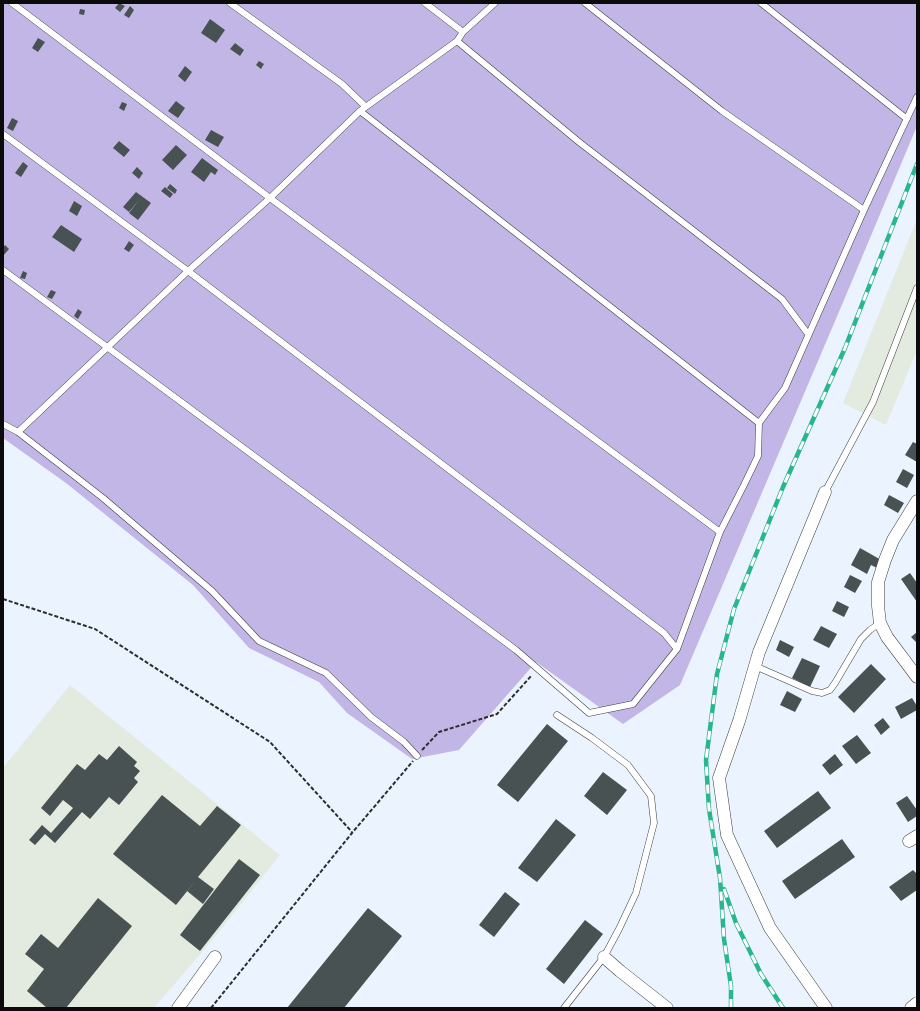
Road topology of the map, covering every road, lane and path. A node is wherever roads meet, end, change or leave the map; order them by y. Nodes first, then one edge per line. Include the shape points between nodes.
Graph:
1 (12, 3) edge
2 (230, 3) edge
3 (425, 3) edge
4 (495, 3) edge
5 (585, 3) edge
6 (761, 3) edge
7 (463, 32) junction
8 (458, 42) junction
9 (917, 97) edge
10 (363, 109) junction
11 (907, 119) junction
12 (3, 134) edge
13 (270, 198) junction
14 (864, 210) junction
15 (3, 270) edge
16 (188, 271) junction
17 (917, 288) edge
18 (808, 334) junction
19 (107, 348) junction
20 (760, 423) junction
21 (3, 424) edge
22 (18, 432) junction
23 (825, 492) joint
24 (917, 501) edge
25 (720, 532) junction
26 (3, 599) edge
27 (880, 624) junction
28 (677, 649) junction
29 (755, 666) junction
30 (538, 669) junction
31 (915, 670) edge
32 (557, 715) dead end
33 (417, 756) junction
34 (352, 833) junction
35 (215, 957) dead end
36 (604, 957) junction
37 (917, 1004) edge
38 (178, 1008) edge
39 (211, 1008) edge
40 (564, 1008) edge
41 (667, 1008) edge
42 (826, 1008) edge
43 (910, 1008) edge

1 - 13 lane
2 - 10 lane via 342,84
3 - 7 lane
4 - 7 lane
5 - 14 lane via 722,111
6 - 11 lane
7 - 8 lane
8 - 10 lane
8 - 18 lane via 578,142 782,299
9 - 11 lane
10 - 13 lane
10 - 20 lane
11 - 14 lane
12 - 16 lane
13 - 16 lane
13 - 25 lane
14 - 18 lane
15 - 19 lane
16 - 19 lane
16 - 28 lane via 664,633
17 - 23 lane via 873,402
18 - 20 lane via 785,388
19 - 22 lane
19 - 30 lane
20 - 25 lane via 758,456
21 - 22 lane
22 - 33 lane via 103,498 206,585 259,641 326,673 371,718 404,742
23 - 29 street
24 - 27 street via 893,540 878,582
25 - 28 lane
26 - 34 path via 95,629 270,742
27 - 29 lane via 861,639 830,690 822,693
27 - 31 street via 887,637
28 - 30 lane via 633,704 589,713
29 - 42 street via 719,778 727,835 770,928
30 - 33 path via 497,714 439,732
32 - 36 lane via 628,765 651,796 654,823 636,893
33 - 34 path
34 - 39 path
35 - 38 street
36 - 40 lane
36 - 41 street
37 - 43 street

